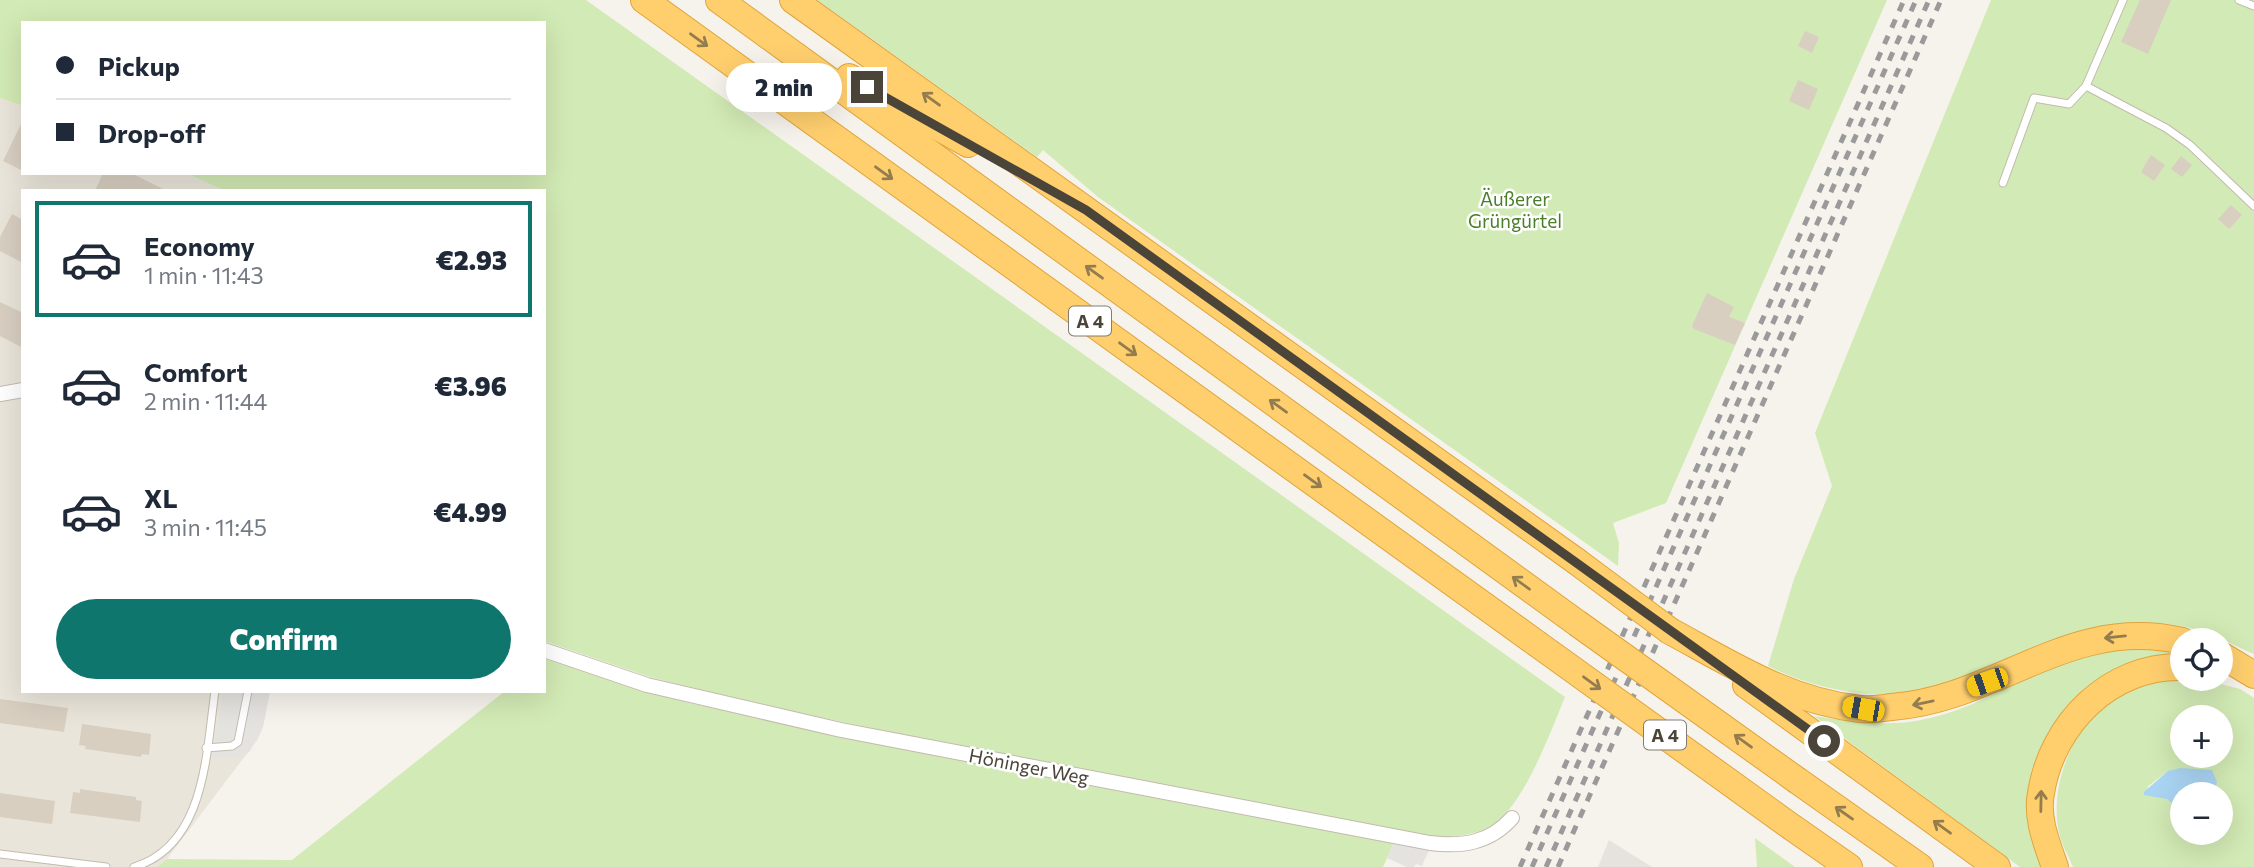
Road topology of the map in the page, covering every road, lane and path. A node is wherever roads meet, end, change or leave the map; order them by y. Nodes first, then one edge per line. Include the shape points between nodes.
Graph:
1 (643, 0) edge
2 (719, 0) edge
3 (793, 0) edge
4 (2123, 0) edge
5 (2239, 0) edge
6 (2254, 6) edge
7 (747, 21) junction
8 (2086, 86) junction
9 (2003, 183) dead end
10 (2254, 206) edge
11 (1086, 210) junction
12 (21, 390) edge
13 (0, 394) edge
14 (1670, 631) junction
15 (2170, 638) edge
16 (546, 651) edge
17 (2170, 669) edge
18 (215, 693) edge
19 (248, 693) edge
20 (206, 748) junction
21 (1512, 818) dead end
22 (0, 854) edge
23 (106, 867) edge
24 (134, 867) edge
25 (1849, 867) edge
26 (1920, 867) edge
27 (1997, 867) edge
28 (2055, 867) edge

1 -> 25 highway, A 4, bridge
2 - 7 highway, A 4
11 -> 3 highway
4 - 8 lane
5 - 6 lane
7 - 11 highway
26 -> 7 highway, A 4, bridge
8 - 9 lane via 2069,104 2034,98
8 - 10 lane via 2190,145
11 - 14 highway, bridge
12 - 13 street
15 -> 14 highway via 2110,636 2061,650 1923,705 1863,709 1803,698
27 -> 14 highway
16 - 21 street, Höninger Weg via 647,685 828,727 1430,843 1479,841
28 -> 17 highway via 2042,829 2040,794 2054,748 2078,712 2110,686 2142,673
18 - 20 lane
19 - 20 lane via 238,742
20 - 24 lane via 189,821 180,836 161,854
22 - 23 lane

